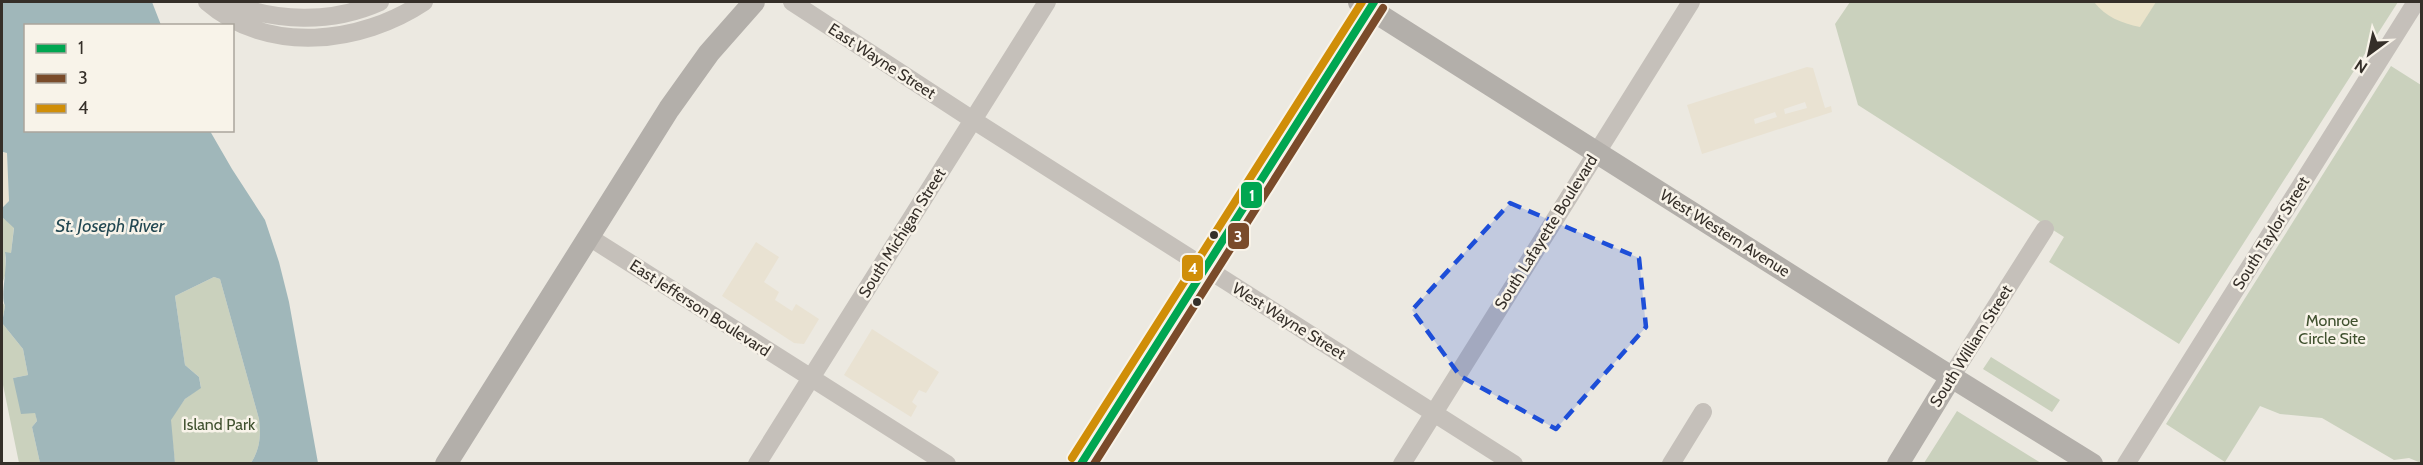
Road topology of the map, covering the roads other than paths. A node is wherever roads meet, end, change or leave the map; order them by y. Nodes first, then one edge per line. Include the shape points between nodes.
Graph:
1 (207, 2) edge
2 (226, 2) edge
3 (380, 2) edge
4 (424, 2) edge
5 (754, 2) edge
6 (792, 2) edge
7 (1047, 2) edge
8 (1691, 2) edge
9 (2416, 2) edge
10 (1368, 4) edge
11 (973, 120) junction
12 (1597, 152) junction
13 (2045, 230) dead end
14 (589, 237) junction
15 (1205, 268) junction
16 (1952, 377) junction
17 (810, 378) junction
18 (1703, 412) dead end
19 (1433, 413) junction
20 (446, 464) edge
21 (757, 464) edge
22 (947, 464) edge
23 (1081, 464) edge
24 (1402, 464) edge
25 (1514, 464) edge
26 (1671, 464) edge
27 (1898, 464) edge
28 (2092, 464) edge
29 (2126, 464) edge

1 - 4 street via 233,21 254,29 309,37 340,36 375,27
2 - 3 street via 263,14 306,18 337,15
5 - 14 main road via 688,81
6 - 11 street, East Wayne Street
7 - 11 street, South Michigan Street
8 - 12 street, South Lafayette Boulevard
9 - 29 street, South Taylor Street
10 - 12 main road, West Western Avenue
10 - 15 main road
11 - 15 street, West Wayne Street
11 - 17 street, South Michigan Street
12 - 16 main road, West Western Avenue
12 - 19 street, South Lafayette Boulevard
13 - 16 street, South William Street
14 - 17 street, East Jefferson Boulevard
14 - 20 main road
15 - 19 street, West Wayne Street
15 - 23 main road
16 - 27 main road, South William Street
16 - 28 main road, West Western Avenue
17 - 21 street, South Michigan Street
17 - 22 street, East Jefferson Boulevard
18 - 26 street
19 - 24 street, South Lafayette Boulevard
19 - 25 street, West Wayne Street

